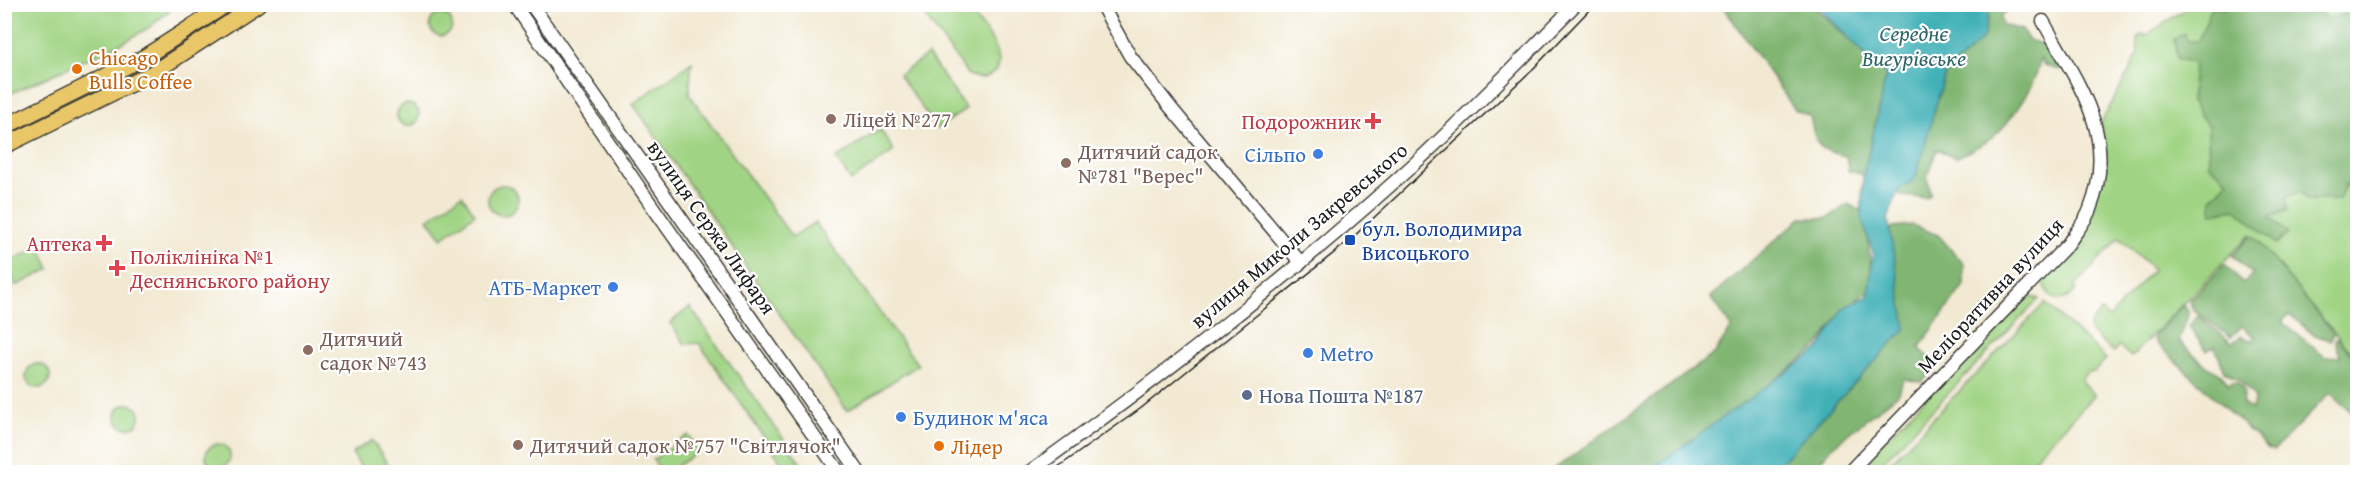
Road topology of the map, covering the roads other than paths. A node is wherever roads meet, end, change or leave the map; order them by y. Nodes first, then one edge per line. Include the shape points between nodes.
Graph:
1 (227, 4) edge
2 (258, 4) edge
3 (514, 4) edge
4 (531, 4) edge
5 (1101, 4) edge
6 (1576, 4) edge
7 (2043, 21) dead end
8 (4, 127) edge
9 (4, 146) edge
10 (1301, 263) junction
11 (839, 472) edge
12 (859, 472) edge
13 (1029, 472) edge
14 (1849, 472) edge

1 - 8 main road via 143,58
2 - 9 main road via 151,74
3 - 11 street, вулиця Сержа Лифаря
4 - 12 street, вулиця Сержа Лифаря
5 - 10 street via 1130,56
6 - 10 street, вулиця Миколи Закревського via 1423,156
7 - 14 street, Меліоративна вулиця via 2095,119 2100,148 2099,178 2090,211 2068,244
10 - 13 street, вулиця Миколи Закревського via 1130,399

